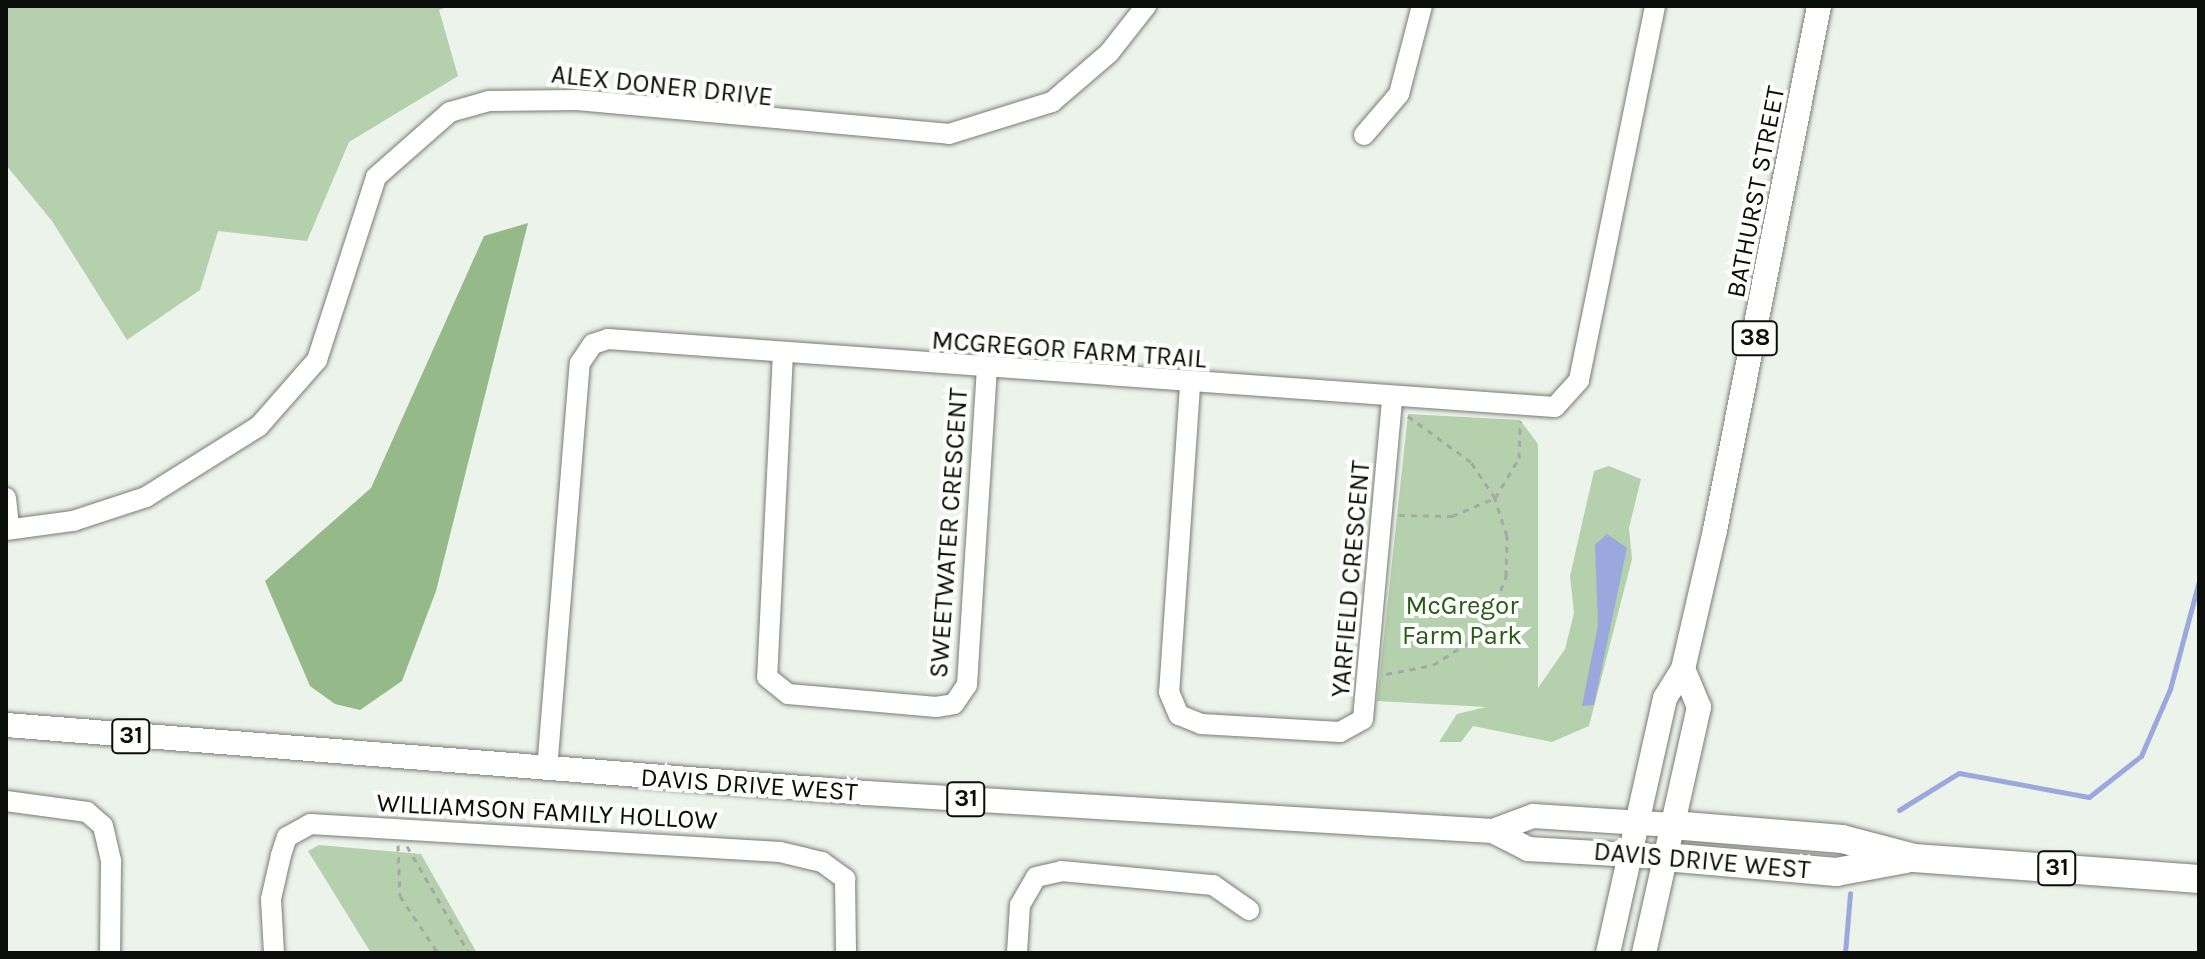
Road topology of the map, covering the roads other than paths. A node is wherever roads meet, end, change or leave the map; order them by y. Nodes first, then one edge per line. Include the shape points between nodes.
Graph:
1 (1146, 6) edge
2 (1422, 6) edge
3 (1655, 6) edge
4 (1819, 6) edge
5 (1364, 135) dead end
6 (783, 353) junction
7 (987, 369) junction
8 (1190, 386) junction
9 (1392, 401) junction
10 (6, 498) edge
11 (8, 529) edge
12 (1683, 669) junction
13 (6, 725) edge
14 (547, 770) junction
15 (6, 801) edge
16 (1641, 822) junction
17 (1672, 825) junction
18 (1493, 831) junction
19 (1631, 853) junction
20 (1665, 857) junction
21 (1914, 858) junction
22 (2199, 879) edge
23 (1249, 910) dead end
24 (110, 953) edge
25 (274, 953) edge
26 (846, 953) edge
27 (1017, 953) edge
28 (1608, 953) edge
29 (1644, 953) edge

1 - 11 street, ALEX DONER DRIVE via 1109,53 1052,102 949,134 577,100 489,101 450,112 376,177 317,360 259,426 146,497 73,521
2 - 5 street via 1399,94
3 - 9 street, MCGREGOR FARM TRAIL via 1575,392 1543,409
4 - 12 main road, BATHURST STREET / 38
6 - 7 street, MCGREGOR FARM TRAIL
6 - 7 street, SWEETWATER CRESCENT via 767,677 788,694 940,708 958,701 967,685
6 - 14 street, MCGREGOR FARM TRAIL via 608,339 582,355
7 - 8 street, MCGREGOR FARM TRAIL
8 - 9 street, MCGREGOR FARM TRAIL
8 - 9 street, YARFIELD CRESCENT via 1169,692 1175,711 1196,724 1343,732 1365,716
10 - 11 street
12 - 16 main road, BATHURST STREET / 38 via 1665,698
12 - 17 main road via 1699,707
13 - 14 main road, DAVIS DRIVE WEST / 31
14 - 18 main road, DAVIS DRIVE WEST / 31
15 - 24 street via 87,812 103,826 111,861
16 - 17 main road, DAVIS DRIVE WEST / 31
16 - 18 main road, DAVIS DRIVE WEST / 31 via 1533,816
16 - 19 main road, BATHURST STREET / 38
17 - 20 main road
17 - 21 highway, DAVIS DRIVE WEST / 31 via 1842,839
18 - 19 main road, DAVIS DRIVE WEST / 31 via 1528,849
19 - 20 main road, DAVIS DRIVE WEST / 31
19 - 28 main road, BATHURST STREET / 38
20 - 21 highway, DAVIS DRIVE WEST / 31 via 1836,872
20 - 29 main road
21 - 22 highway, DAVIS DRIVE WEST / 31
23 - 27 street via 1213,885 1061,871 1036,877 1020,905
25 - 26 street, WILLIAMSON FAMILY HOLLOW via 271,899 287,837 310,824 780,852 822,862 845,879

